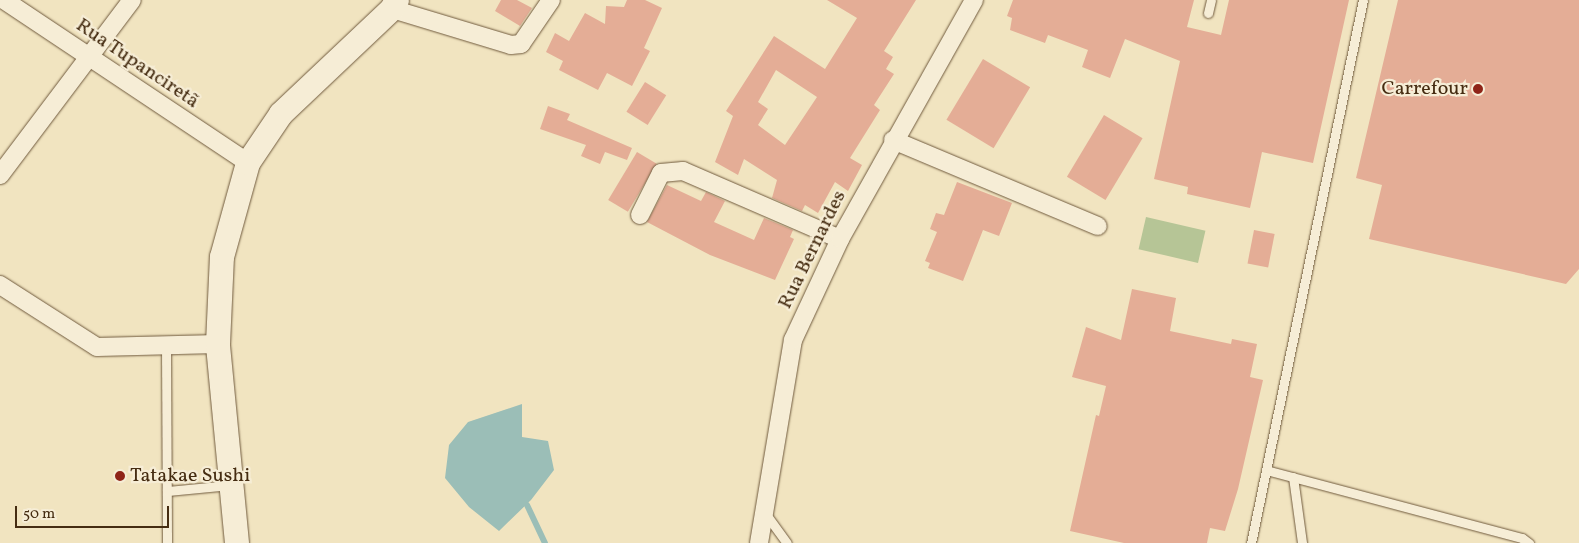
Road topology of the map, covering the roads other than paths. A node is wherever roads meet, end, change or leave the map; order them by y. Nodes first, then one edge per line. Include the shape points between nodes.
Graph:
1 (4, 0) edge
2 (132, 0) edge
3 (551, 0) edge
4 (974, 0) edge
5 (1211, 0) edge
6 (1363, 0) edge
7 (394, 5) edge
8 (1208, 13) dead end
9 (89, 58) junction
10 (893, 140) junction
11 (248, 163) junction
12 (0, 176) edge
13 (640, 215) dead end
14 (1098, 226) dead end
15 (840, 238) junction
16 (0, 284) edge
17 (218, 344) junction
18 (166, 346) junction
19 (1266, 470) junction
20 (1293, 477) junction
21 (232, 485) junction
22 (167, 491) junction
23 (764, 512) junction
24 (167, 543) edge
25 (237, 543) edge
26 (759, 543) edge
27 (787, 543) edge
28 (1251, 543) edge
29 (1302, 543) edge
30 (1529, 543) edge

1 - 9 street, Rua Tupanciretã
2 - 9 street
3 - 7 street via 521,44 511,45
4 - 10 street, Rua Bernardes
5 - 8 lane
6 - 19 lane
7 - 11 main road via 281,114
9 - 11 street, Rua Tupanciretã
9 - 12 street
10 - 14 street
10 - 15 street, Rua Bernardes
11 - 17 main road via 222,257
13 - 15 street via 661,173 683,171
15 - 23 street, Rua Bernardes via 793,340
16 - 18 street via 97,347
17 - 18 street
17 - 21 main road
18 - 22 lane
19 - 20 lane
19 - 28 lane
20 - 29 lane
20 - 30 lane via 1522,538
21 - 22 lane
21 - 25 main road
22 - 24 lane
23 - 26 street, Rua Bernardes
23 - 27 lane

